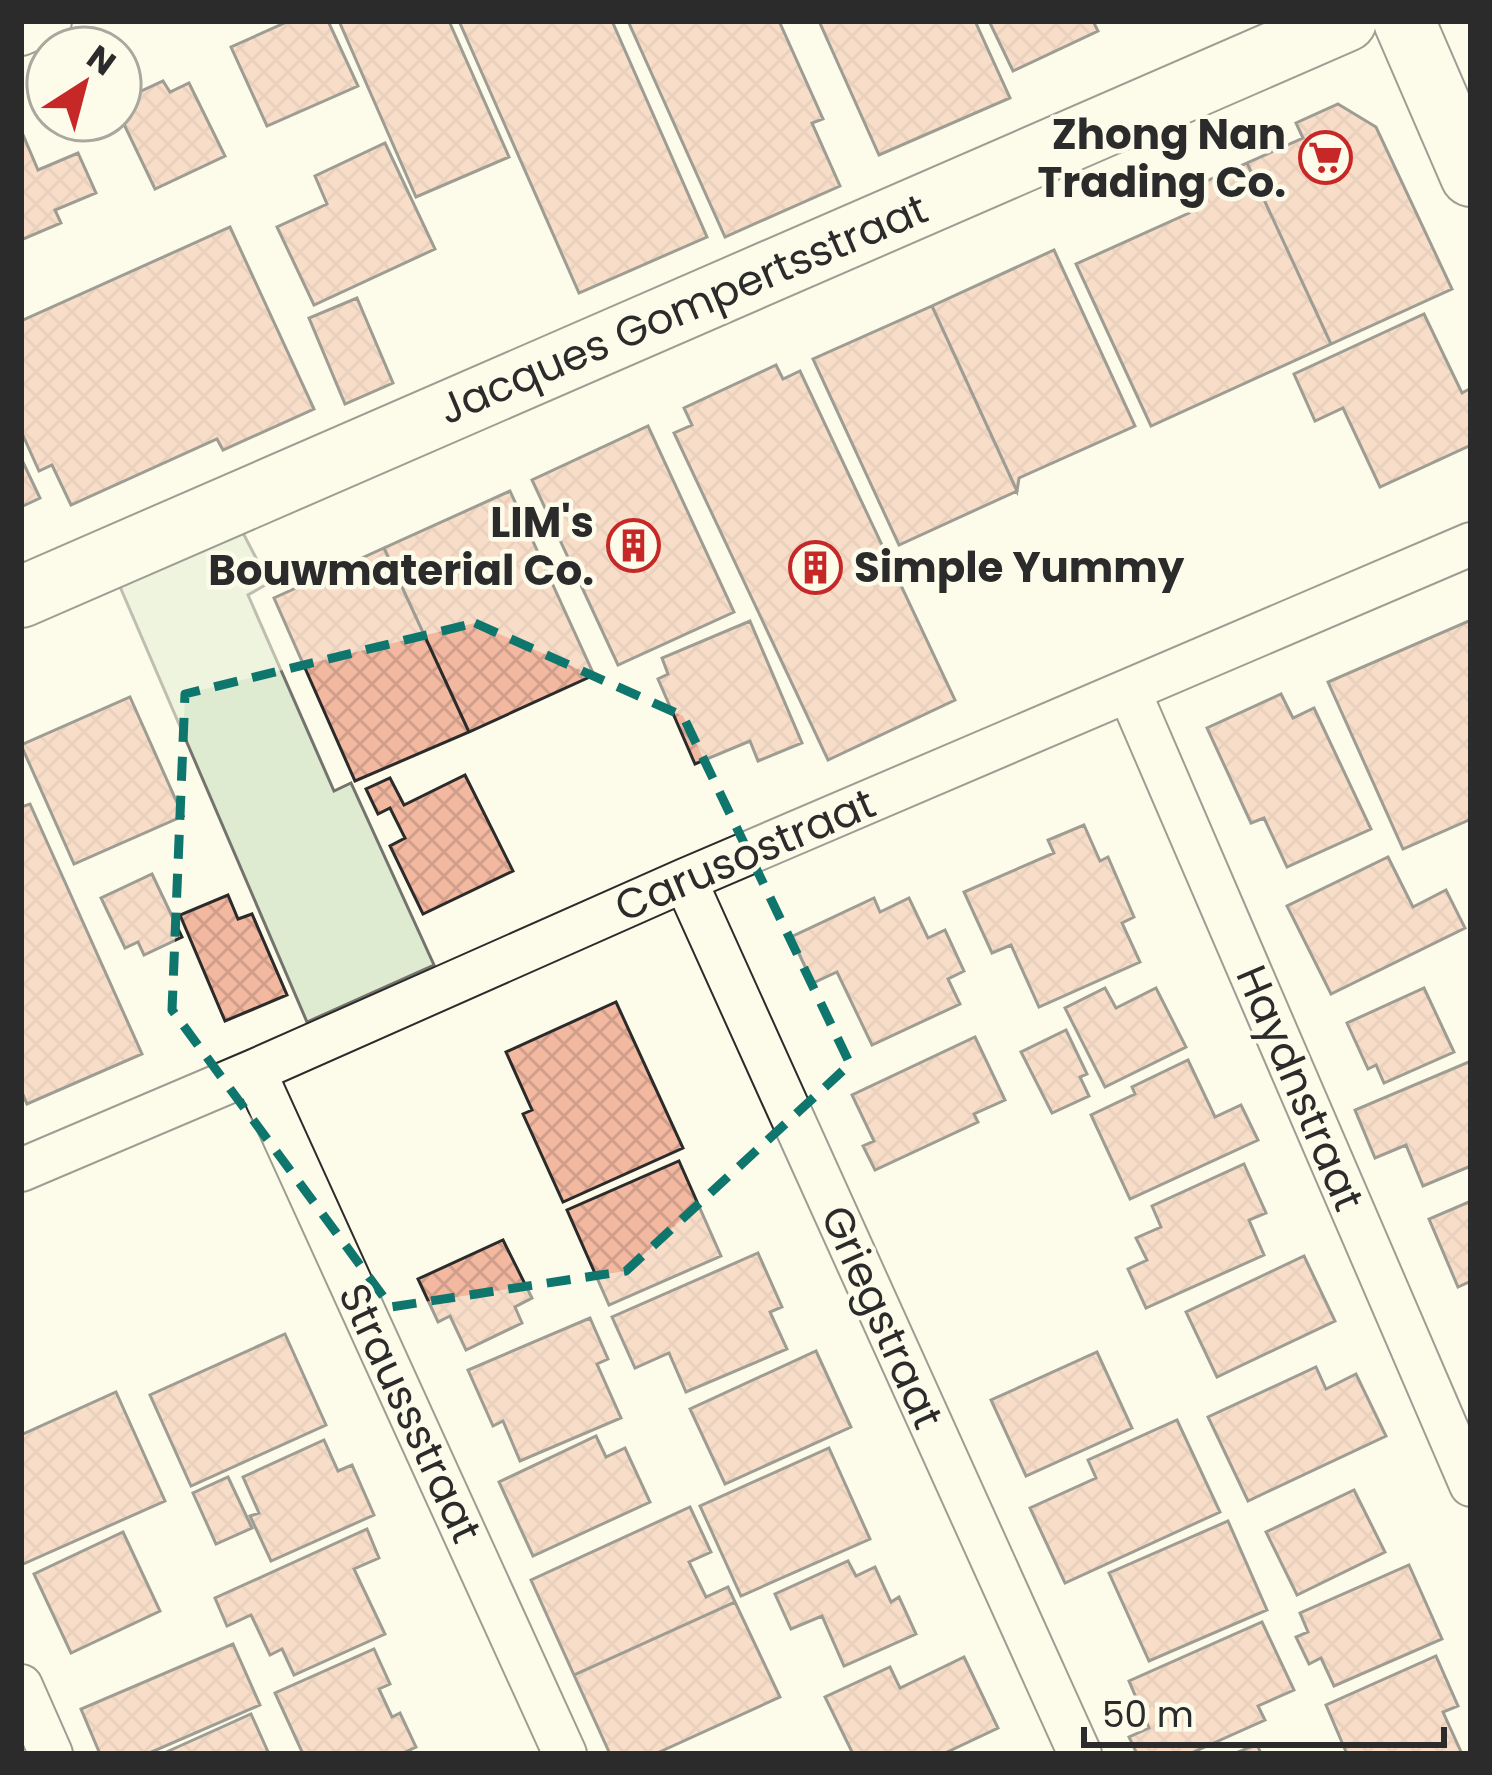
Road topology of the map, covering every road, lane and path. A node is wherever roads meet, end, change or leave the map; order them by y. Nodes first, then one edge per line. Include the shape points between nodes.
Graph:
1 (50, 21) edge
2 (1346, 21) edge
3 (1404, 21) edge
4 (21, 34) edge
5 (1471, 176) edge
6 (1471, 544) edge
7 (21, 597) edge
8 (1129, 691) junction
9 (685, 880) junction
10 (254, 1071) junction
11 (21, 1170) edge
12 (1471, 1485) edge
13 (21, 1685) edge
14 (52, 1754) edge
15 (566, 1754) edge
16 (1080, 1754) edge

1 - 4 street
2 - 7 street, Jacques Gompertsstraat
3 - 5 street
6 - 8 street, Carusostraat
8 - 9 street, Carusostraat
8 - 12 street, Haydnstraat
9 - 10 street, Carusostraat
9 - 16 street, Griegstraat
10 - 11 street, Carusostraat
10 - 15 street, Straussstraat
13 - 14 street

